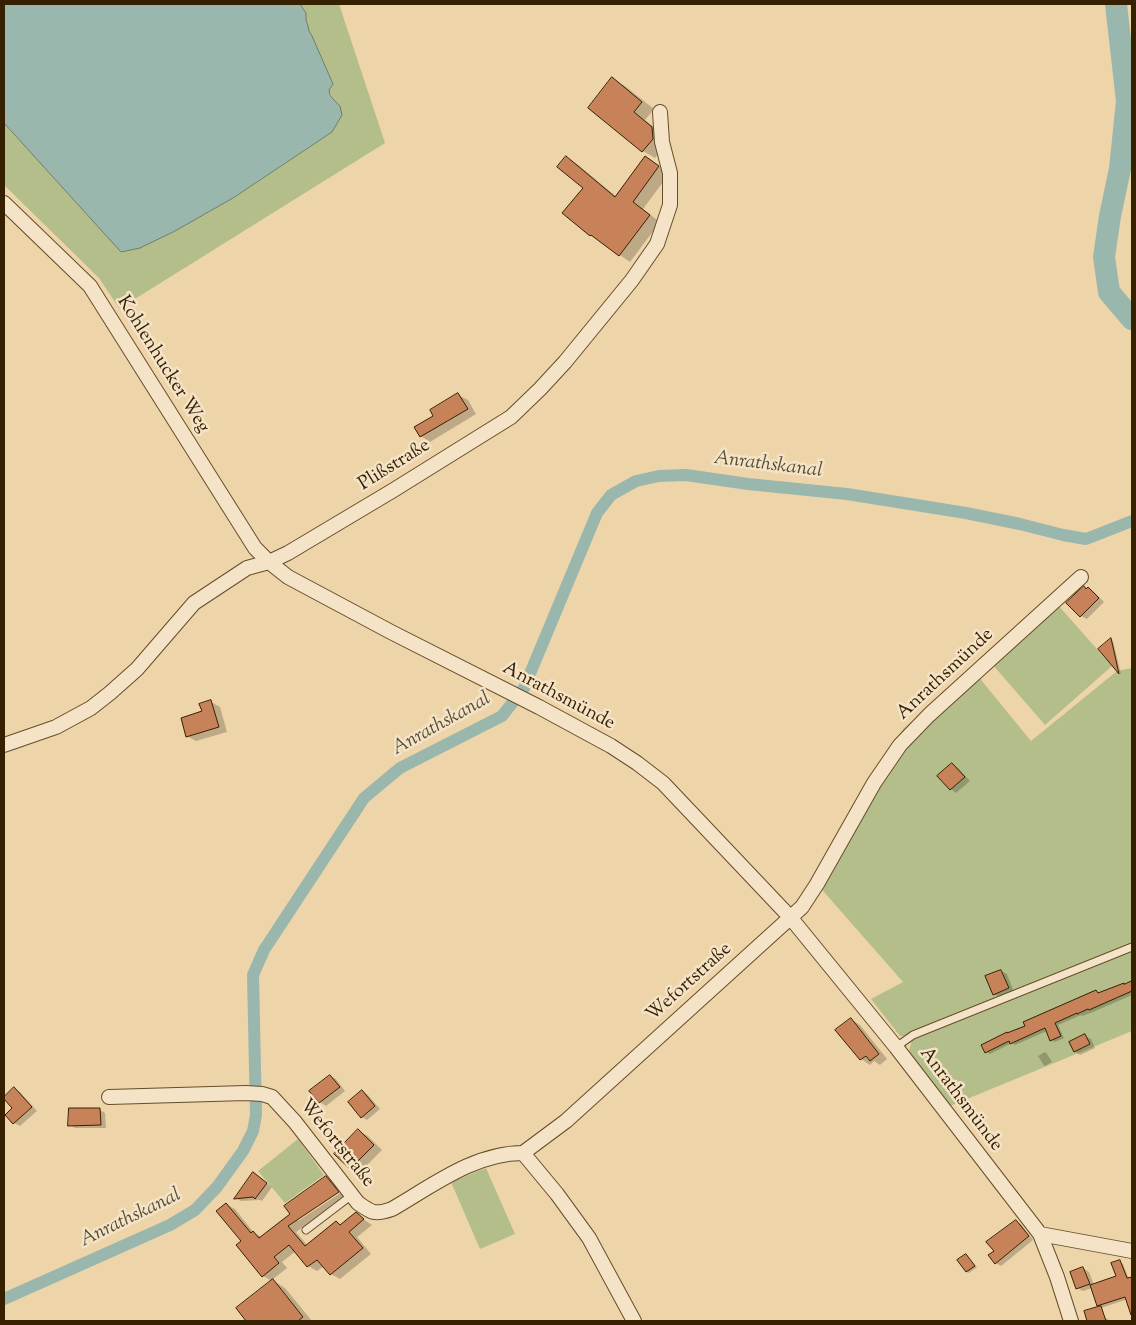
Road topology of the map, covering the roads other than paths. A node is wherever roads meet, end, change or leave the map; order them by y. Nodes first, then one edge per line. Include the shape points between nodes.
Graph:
1 (660, 112) dead end
2 (4, 203) edge
3 (269, 562) junction
4 (1081, 577) dead end
5 (4, 745) edge
6 (790, 917) junction
7 (1132, 947) edge
8 (896, 1047) junction
9 (109, 1097) dead end
10 (523, 1153) junction
11 (352, 1195) junction
12 (306, 1230) dead end
13 (1040, 1234) junction
14 (1132, 1251) edge
15 (634, 1321) edge
16 (1071, 1321) edge

1 - 3 street, Plißstraße via 662,142 670,173 670,206 657,244 565,362 511,417
2 - 3 street, Kohlenhucker Weg via 90,286 255,548
3 - 5 street, Plißstraße via 247,568 194,603 137,669 91,708 56,727
3 - 6 street, Anrathsmünde via 288,577 538,707 638,763 663,783
4 - 6 street, Anrathsmünde via 900,744 817,884 802,907
6 - 8 street, Anrathsmünde
6 - 10 street, Wefortstraße via 566,1121
7 - 8 lane via 913,1035
8 - 13 street, Anrathsmünde
9 - 11 street, Wefortstraße via 268,1095 295,1122
10 - 11 street, Wefortstraße via 492,1156 460,1169 380,1213 371,1212
10 - 15 street via 589,1238
11 - 12 lane
13 - 14 street
13 - 16 street, Anrathsmünde via 1058,1277

